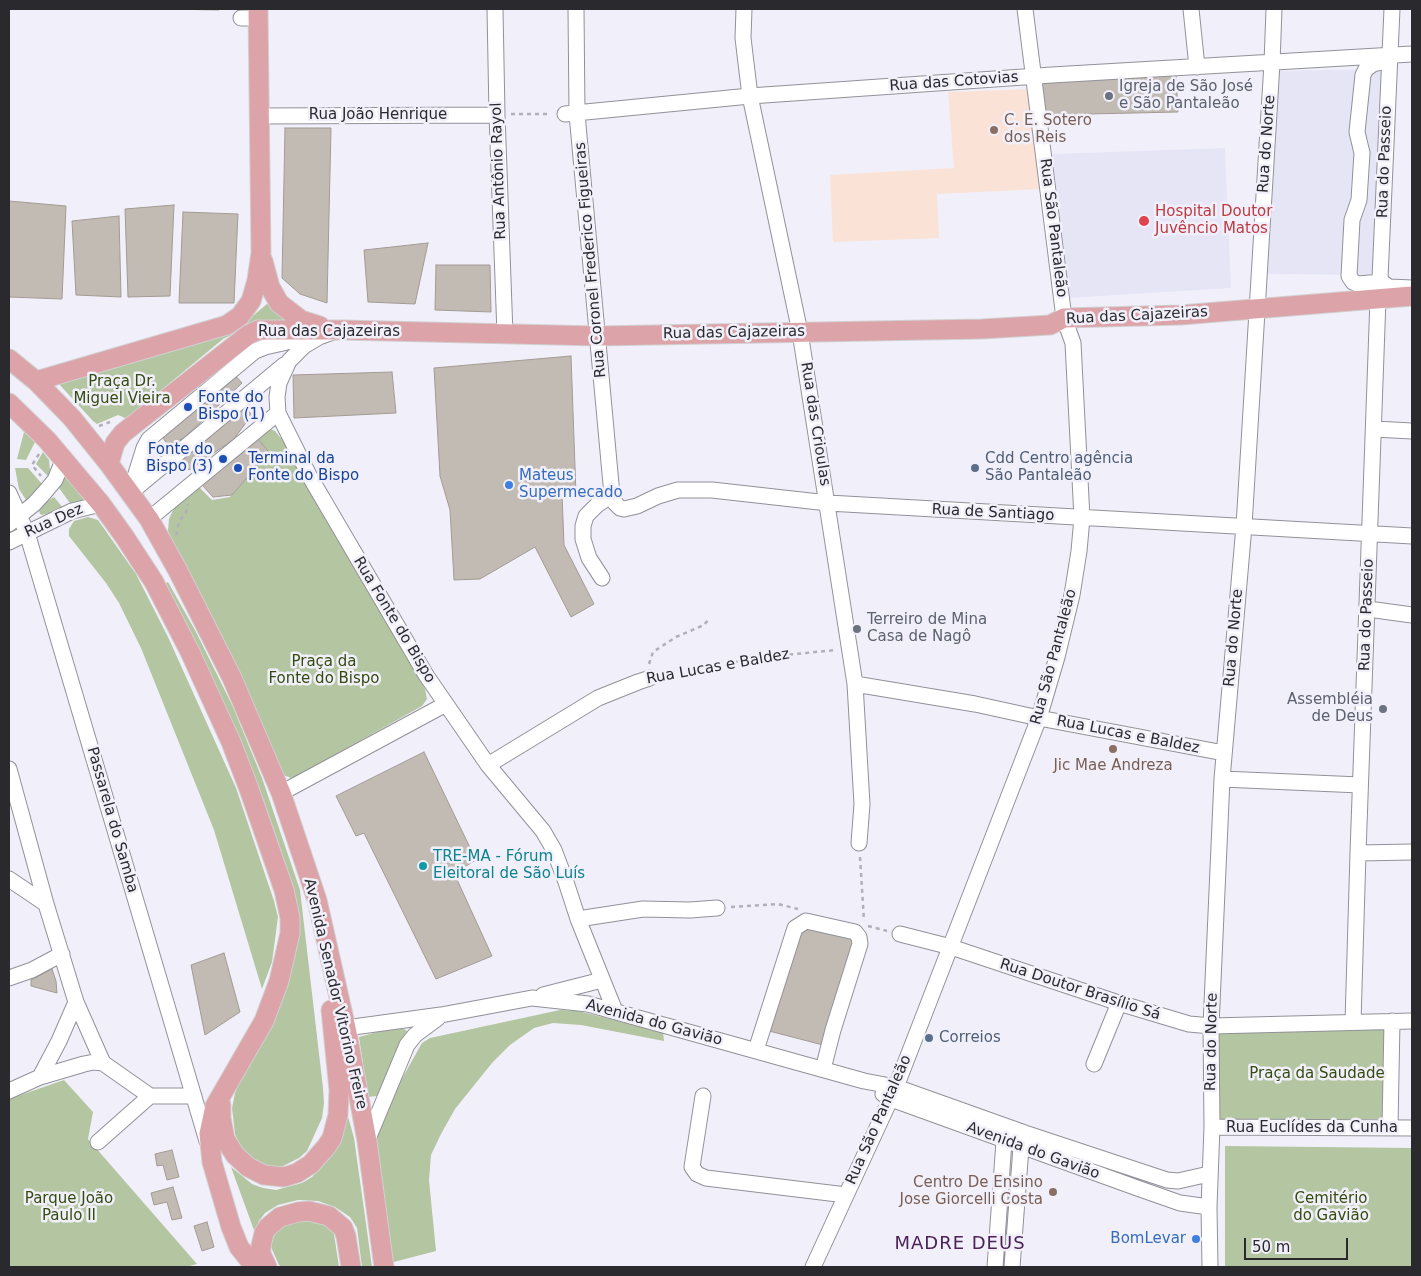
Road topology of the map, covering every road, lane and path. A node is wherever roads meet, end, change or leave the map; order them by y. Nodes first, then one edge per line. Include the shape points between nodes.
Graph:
1 (495, 9) edge
2 (576, 9) edge
3 (744, 9) edge
4 (1025, 9) edge
5 (1191, 9) edge
6 (1274, 9) edge
7 (1392, 9) edge
8 (252, 15) edge
9 (1412, 54) edge
10 (1390, 58) junction
11 (1272, 63) junction
12 (1197, 67) junction
13 (1034, 76) junction
14 (750, 96) junction
15 (497, 114) junction
16 (571, 114) junction
17 (259, 116) junction
18 (261, 253) junction
19 (1412, 288) edge
20 (1380, 291) junction
21 (1412, 296) edge
22 (1256, 308) junction
23 (1064, 318) junction
24 (340, 331) junction
25 (800, 332) junction
26 (505, 334) junction
27 (598, 336) junction
28 (9, 358) edge
29 (289, 361) junction
30 (36, 381) junction
31 (9, 403) edge
32 (278, 413) junction
33 (1374, 429) junction
34 (1412, 432) edge
35 (64, 458) junction
36 (109, 464) junction
37 (9, 493) edge
38 (130, 493) junction
39 (616, 501) junction
40 (828, 503) junction
41 (101, 504) junction
42 (1082, 518) junction
43 (149, 519) junction
44 (14, 520) edge
45 (1244, 526) junction
46 (27, 533) junction
47 (1370, 535) junction
48 (1412, 536) edge
49 (9, 542) edge
50 (602, 578) dead end
51 (1368, 609) junction
52 (1412, 615) edge
53 (708, 620) dead end
54 (850, 649) junction
55 (650, 678) junction
56 (855, 684) junction
57 (446, 704) junction
58 (1039, 718) junction
59 (1224, 753) junction
60 (488, 765) junction
61 (9, 769) edge
62 (1222, 779) junction
63 (1360, 785) junction
64 (281, 793) junction
65 (859, 843) joint
66 (1412, 852) edge
67 (1358, 853) junction
68 (9, 879) edge
69 (46, 904) junction
70 (717, 908) dead end
71 (578, 919) junction
72 (864, 925) dead end
73 (323, 928) junction
74 (900, 934) dead end
75 (951, 947) junction
76 (62, 954) junction
77 (9, 978) edge
78 (602, 980) junction
79 (532, 998) junction
80 (76, 1002) junction
81 (1119, 1003) junction
82 (615, 1011) junction
83 (441, 1015) junction
84 (1412, 1021) edge
85 (1353, 1022) junction
86 (1392, 1022) junction
87 (1211, 1026) junction
88 (346, 1028) junction
89 (756, 1050) junction
90 (103, 1063) junction
91 (1094, 1064) dead end
92 (823, 1069) junction
93 (231, 1075) junction
94 (40, 1077) junction
95 (9, 1091) edge
96 (893, 1093) junction
97 (150, 1096) junction
98 (194, 1096) junction
99 (702, 1096) dead end
100 (1212, 1127) junction
101 (1390, 1128) junction
102 (1412, 1128) edge
103 (1006, 1134) junction
104 (1023, 1140) junction
105 (367, 1141) junction
106 (98, 1142) dead end
107 (210, 1149) junction
108 (1145, 1173) junction
109 (1209, 1174) junction
110 (1140, 1190) junction
111 (846, 1195) junction
112 (1209, 1208) junction
113 (997, 1234) junction
114 (1014, 1235) junction
115 (255, 1267) edge
116 (267, 1267) edge
117 (351, 1267) edge
118 (384, 1267) edge
119 (813, 1267) edge
120 (995, 1267) edge
121 (1012, 1267) edge
122 (1210, 1267) edge

1 - 15 street, Rua Antônio Rayol
2 - 16 street, Rua Coronel Frederico Figueiras
3 - 14 street, Rua das Crioulas via 743,38
4 - 13 street, Rua São Pantaleão
5 - 12 street
6 - 11 street, Rua do Norte
7 - 10 street, Rua do Passeio
8 - 17 main road
9 - 10 street, Rua das Cotovias
10 - 11 street, Rua das Cotovias
10 - 20 street, Rua do Passeio
10 - 20 street via 1372,64 1363,75 1357,132 1362,153 1359,200 1352,220 1349,276 1353,282
11 - 12 street, Rua das Cotovias
11 - 22 street, Rua do Norte
12 - 13 street, Rua das Cotovias
13 - 14 street, Rua das Cotovias
13 - 23 street, Rua São Pantaleão
14 - 16 street, Rua das Cotovias
14 - 25 street, Rua das Crioulas
15 - 16 path
15 - 17 street, Rua João Henrique
15 - 26 street, Rua Antônio Rayol
16 - 27 street, Rua Coronel Frederico Figueiras
17 - 18 main road
18 - 24 main road via 274,295 285,308 301,320
18 - 30 main road via 251,301 227,325
19 - 20 street via 1389,287
20 - 21 main road, Rua das Cajazeiras
20 - 22 main road, Rua das Cajazeiras
20 - 33 street, Rua do Passeio
22 - 23 main road, Rua das Cajazeiras
22 - 45 street, Rua do Norte
23 - 25 main road, Rua das Cajazeiras via 1050,325 982,329
23 - 42 street, Rua São Pantaleão via 1073,343
24 - 26 main road, Rua das Cajazeiras
24 - 29 street, Rua Fonte do Bispo via 304,346
24 - 36 main road, Rua das Cajazeiras via 263,330 248,335 123,433 115,443
24 - 38 street via 265,346 247,357 149,439
25 - 27 main road, Rua das Cajazeiras
25 - 40 street, Rua das Crioulas
26 - 27 main road, Rua das Cajazeiras
27 - 39 street, Rua Coronel Frederico Figueiras
28 - 30 main road, Avenida Senador Vitorino Freire
29 - 32 street, Rua Fonte do Bispo via 279,383
29 - 38 street
30 - 36 main road, Avenida Senador Vitorino Freire via 72,418
31 - 35 main road, Avenida Senador Vitorino Freire
32 - 43 street
32 - 57 street, Rua Fonte do Bispo via 310,476
33 - 34 street
33 - 47 street, Rua do Passeio
35 - 41 main road, Avenida Senador Vitorino Freire
35 - 44 street, Rua Dez via 50,486
36 - 38 main road, Avenida Senador Vitorino Freire
37 - 44 street, Passarela do Samba
38 - 43 main road, Avenida Senador Vitorino Freire
39 - 40 street, Rua de Santiago via 624,509 678,490 712,490
39 - 50 street via 597,505 586,516 583,526 589,558
40 - 42 street, Rua de Santiago
40 - 54 street, Rua das Crioulas
41 - 46 street, Rua Dez via 72,511
41 - 93 main road, Avenida Senador Vitorino Freire via 154,582 190,652 250,788 288,903 290,934 279,981 264,1021
42 - 45 street, Rua de Santiago
42 - 58 street, Rua São Pantaleão via 1072,595
43 - 64 main road, Avenida Senador Vitorino Freire via 232,678
44 - 46 street, Passarela do Samba
45 - 47 street, Rua de Santiago
45 - 59 street, Rua do Norte
46 - 49 street, Rua Dez
46 - 98 street, Passarela do Samba
47 - 48 street, Rua de Santiago
47 - 51 street, Rua do Passeio
51 - 52 street
51 - 63 street, Rua do Passeio
53 - 55 path via 653,652 648,662
54 - 55 path, Rua Lucas e Baldez via 758,658
54 - 56 street, Rua das Crioulas
55 - 60 street, Rua Lucas e Baldez via 598,698
56 - 58 street, Rua Lucas e Baldez
56 - 65 street, Rua das Crioulas via 862,804
57 - 60 street, Rua Fonte do Bispo
57 - 64 street
58 - 59 street, Rua Lucas e Baldez
58 - 75 street, Rua São Pantaleão
59 - 62 street, Rua do Norte
60 - 71 street, Rua Fonte do Bispo via 543,831 566,882
61 - 69 street
62 - 63 street
62 - 87 street, Rua do Norte
63 - 67 street, Rua do Passeio
64 - 73 main road, Avenida Senador Vitorino Freire via 317,900
65 - 72 path
66 - 67 street
67 - 85 street, Rua do Passeio
68 - 69 street
69 - 76 street
70 - 71 street via 644,909
71 - 78 street, Rua Fonte do Bispo
73 - 88 main road, Avenida Senador Vitorino Freire
73 - 93 main road via 339,1103 332,1138 319,1156 303,1170 284,1177 264,1175 241,1161 225,1139 220,1118 222,1099
74 - 75 street
75 - 81 street, Rua Doutor Brasílio Sá
75 - 96 street, Rua São Pantaleão
76 - 77 street
76 - 80 street
78 - 79 street
78 - 82 street, Rua Fonte do Bispo
79 - 82 street, Avenida do Gavião via 569,1001
79 - 83 street, Avenida do Gavião
80 - 90 street
80 - 94 street
81 - 87 street, Rua Doutor Brasílio Sá via 1176,1021
81 - 91 street
82 - 89 street, Avenida do Gavião
83 - 88 street, Avenida do Gavião
83 - 105 street, Avenida do Gavião via 423,1027 407,1045
84 - 86 street, Rua Doutor Brasílio Sá
85 - 86 street, Rua Doutor Brasílio Sá
85 - 87 street, Rua Doutor Brasílio Sá
86 - 101 street
87 - 100 street, Rua do Norte
88 - 105 main road, Avenida Senador Vitorino Freire
89 - 92 street, Avenida do Gavião
89 - 92 street via 795,928 806,921 855,932 860,944
90 - 94 street via 84,1064
90 - 97 street
92 - 96 street, Avenida do Gavião
93 - 107 main road, Avenida Senador Vitorino Freire via 212,1115
94 - 95 street
96 - 103 street, Avenida do Gavião
96 - 111 street, Rua São Pantaleão
97 - 98 street
97 - 106 street
98 - 107 street, Passarela do Samba
99 - 111 street via 692,1167 697,1174 706,1178
100 - 101 street, Rua Euclídes da Cunha
100 - 109 street, Rua do Norte
101 - 102 street, Rua Euclídes da Cunha
103 - 104 street, Avenida do Gavião
103 - 113 street
104 - 108 street, Avenida do Gavião
104 - 110 street, Avenida do Gavião
104 - 114 street
105 - 118 main road, Avenida Senador Vitorino Freire
107 - 115 main road, Avenida Senador Vitorino Freire via 231,1227 239,1247
108 - 109 street, Avenida do Gavião via 1178,1181
108 - 110 street
109 - 112 street, Rua do Norte
110 - 112 street, Avenida do Gavião
111 - 119 street, Rua São Pantaleão
112 - 122 street, Rua do Norte
113 - 114 street
113 - 120 street
114 - 121 street
116 - 117 main road via 261,1246 268,1227 280,1217 309,1211 329,1216 343,1228

